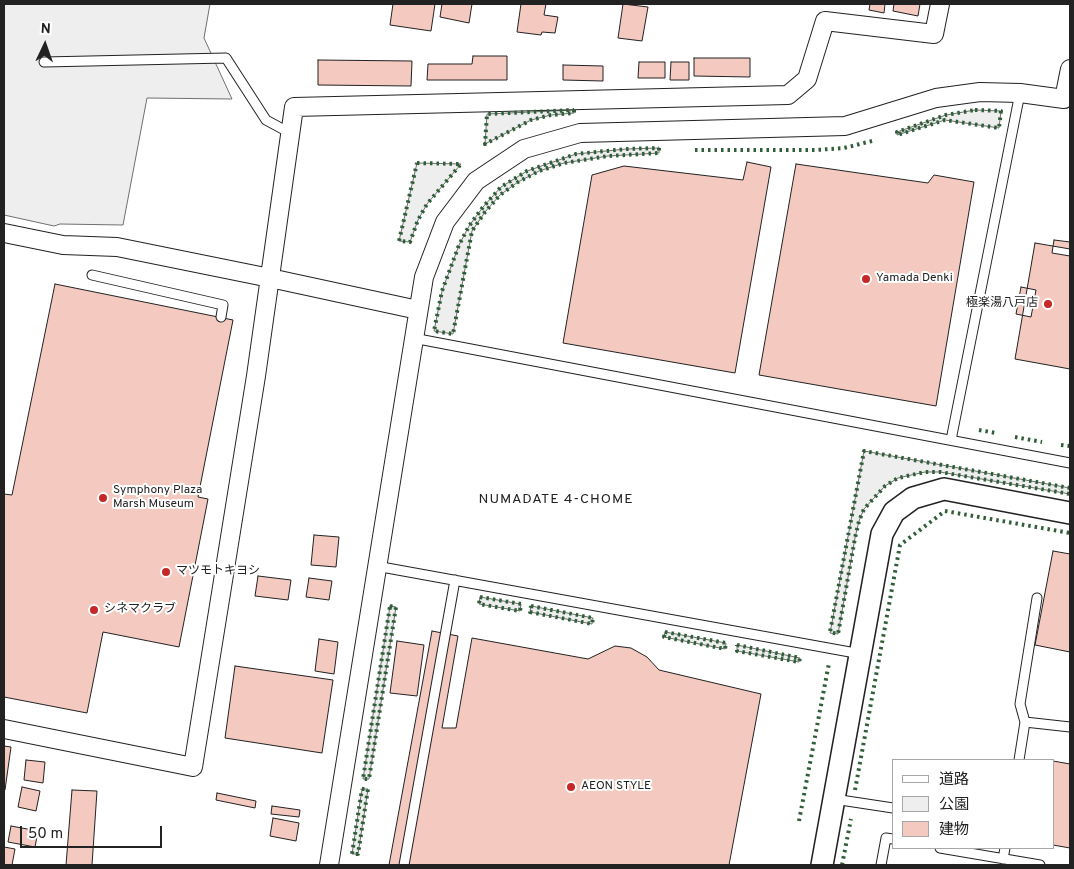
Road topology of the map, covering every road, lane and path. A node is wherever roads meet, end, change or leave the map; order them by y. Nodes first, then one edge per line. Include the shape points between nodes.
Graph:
1 (940, 4) edge
2 (44, 62) dead end
3 (1070, 69) edge
4 (1020, 93) junction
5 (290, 132) junction
6 (4, 233) edge
7 (92, 275) dead end
8 (270, 278) junction
9 (418, 310) junction
10 (221, 318) dead end
11 (413, 338) junction
12 (951, 440) junction
13 (1070, 462) edge
14 (1070, 513) edge
15 (376, 566) junction
16 (455, 580) junction
17 (1037, 598) dead end
18 (861, 654) junction
19 (1025, 722) junction
20 (1070, 727) edge
21 (4, 729) edge
22 (1019, 759) edge
23 (834, 799) junction
24 (892, 808) edge
25 (892, 840) edge
26 (946, 849) edge
27 (1005, 849) edge
28 (1003, 859) junction
29 (329, 865) edge
30 (404, 865) edge
31 (822, 865) edge
32 (881, 865) edge
33 (1040, 865) edge

1 - 5 street via 934,34 825,21 807,80 788,95 294,107
2 - 5 lane via 226,58 266,120
3 - 4 street via 1064,99
4 - 9 street via 980,92 936,98 845,126 580,133 524,149 476,181 444,222 424,277
4 - 12 lane
5 - 8 street
6 - 8 street via 62,245 117,248
7 - 10 lane via 223,305
8 - 9 street
8 - 21 street via 193,767
9 - 11 street
11 - 12 lane
11 - 15 street
12 - 13 lane
14 - 18 street via 944,489 913,498 894,512 882,534
15 - 16 lane
15 - 29 street
16 - 18 lane
16 - 30 lane
17 - 19 lane via 1020,704
18 - 23 street
19 - 20 lane
19 - 22 lane
23 - 24 lane
23 - 31 street
25 - 32 lane via 886,838
26 - 28 lane
27 - 28 lane
28 - 33 lane

